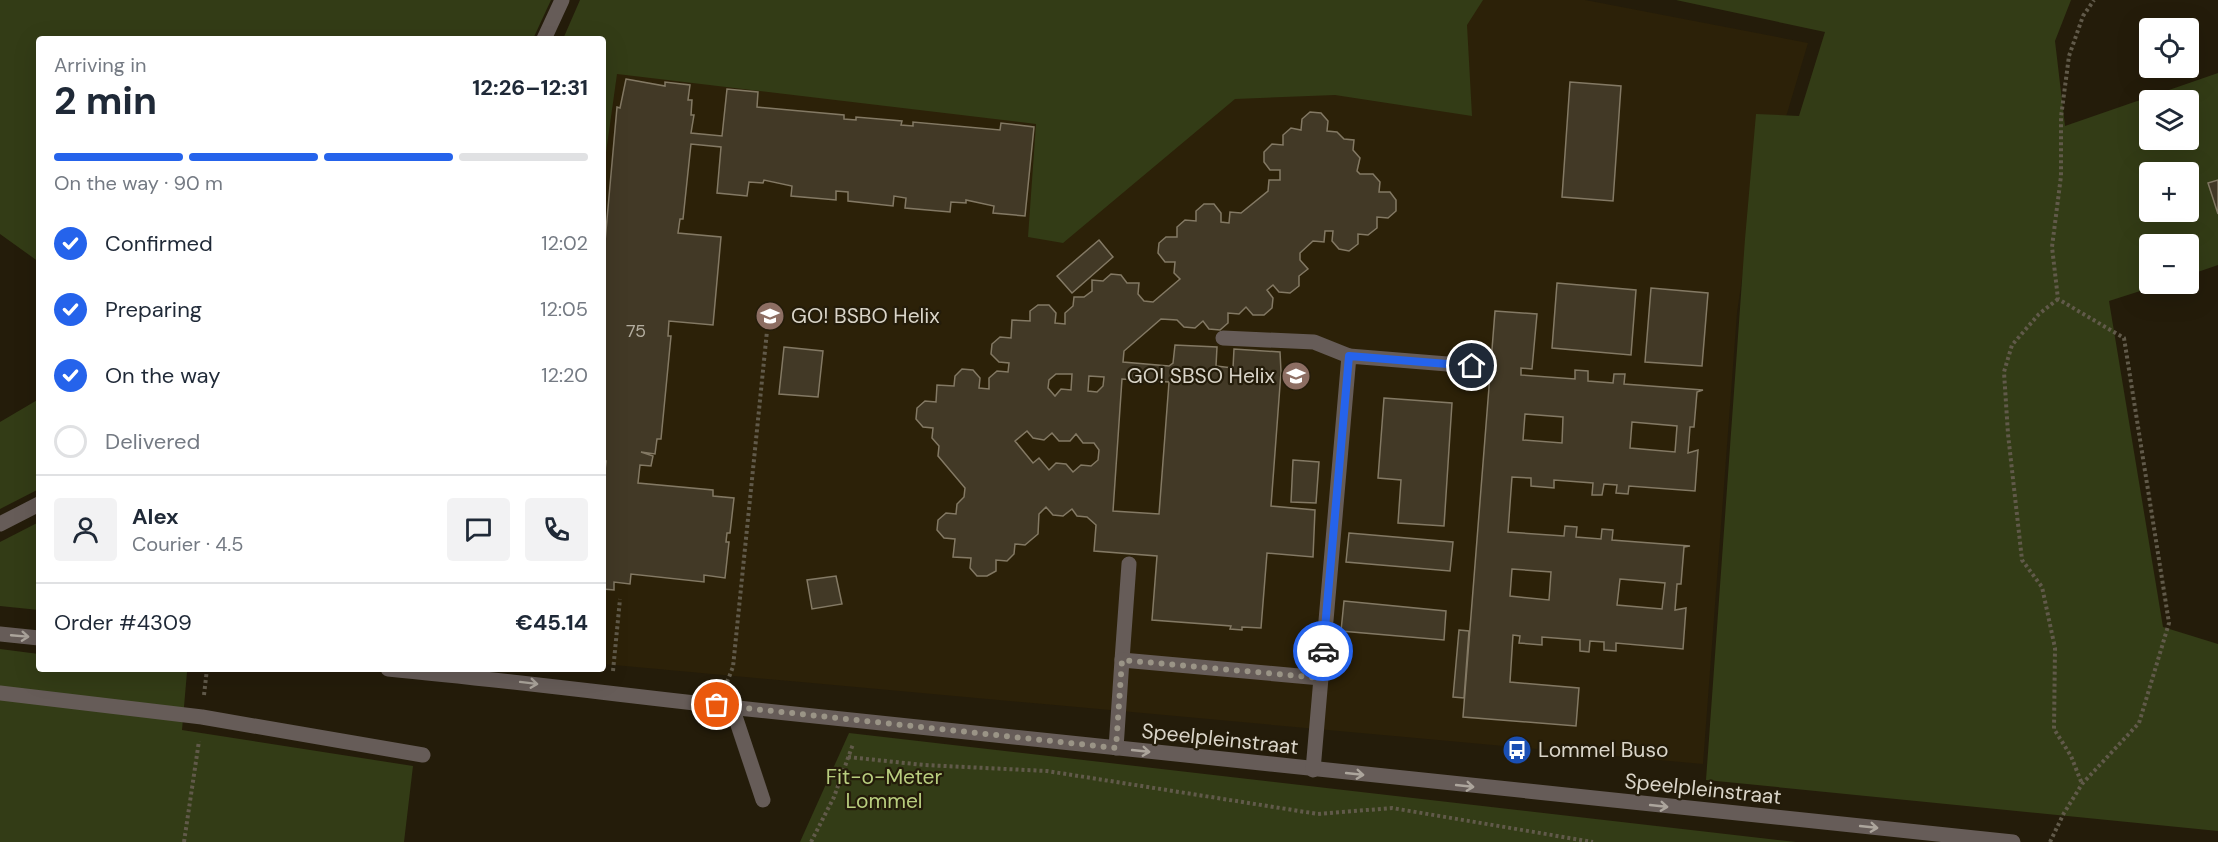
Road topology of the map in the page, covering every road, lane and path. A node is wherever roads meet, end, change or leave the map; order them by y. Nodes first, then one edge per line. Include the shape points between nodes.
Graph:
1 (562, 0) edge
2 (2094, 0) edge
3 (545, 36) edge
4 (2058, 299) junction
5 (767, 331) dead end
6 (1223, 338) dead end
7 (1349, 356) junction
8 (1472, 366) dead end
9 (36, 506) edge
10 (0, 524) edge
11 (1129, 564) dead end
12 (620, 599) dead end
13 (0, 634) edge
14 (36, 638) edge
15 (1122, 660) junction
16 (415, 672) edge
17 (1321, 678) junction
18 (0, 693) edge
19 (611, 693) junction
20 (725, 706) junction
21 (202, 717) junction
22 (862, 721) junction
23 (1116, 748) junction
24 (423, 755) dead end
25 (848, 757) junction
26 (1313, 770) junction
27 (2082, 784) junction
28 (763, 800) dead end
29 (184, 842) edge
30 (811, 842) edge
31 (1593, 842) edge
32 (2013, 842) edge
33 (2050, 842) edge

1 - 3 street
2 - 4 path via 2083,16 2069,56 2061,117 2061,176 2052,247
4 - 27 path via 2038,314 2012,345 2004,372 2022,560 2042,587 2055,648 2054,729
4 - 27 path via 2124,338 2169,623 2139,723
5 - 20 path via 733,667
6 - 7 street via 1314,342
7 - 8 street
7 - 17 street
9 - 10 street
11 - 15 street
12 - 19 path
13 -> 14 street
15 - 17 street
15 - 23 street
16 -> 19 street, Speelpleinstraat
17 - 26 street
18 - 21 street
19 - 20 street, Speelpleinstraat
20 - 22 street, Speelpleinstraat
20 - 28 street
21 - 24 street
21 - 29 path
22 - 23 street, Speelpleinstraat
22 - 25 path
23 -> 26 street, Speelpleinstraat
25 - 30 path via 834,797
25 - 31 path via 1047,771 1318,814 1392,808
26 -> 32 street, Speelpleinstraat
27 - 33 path

